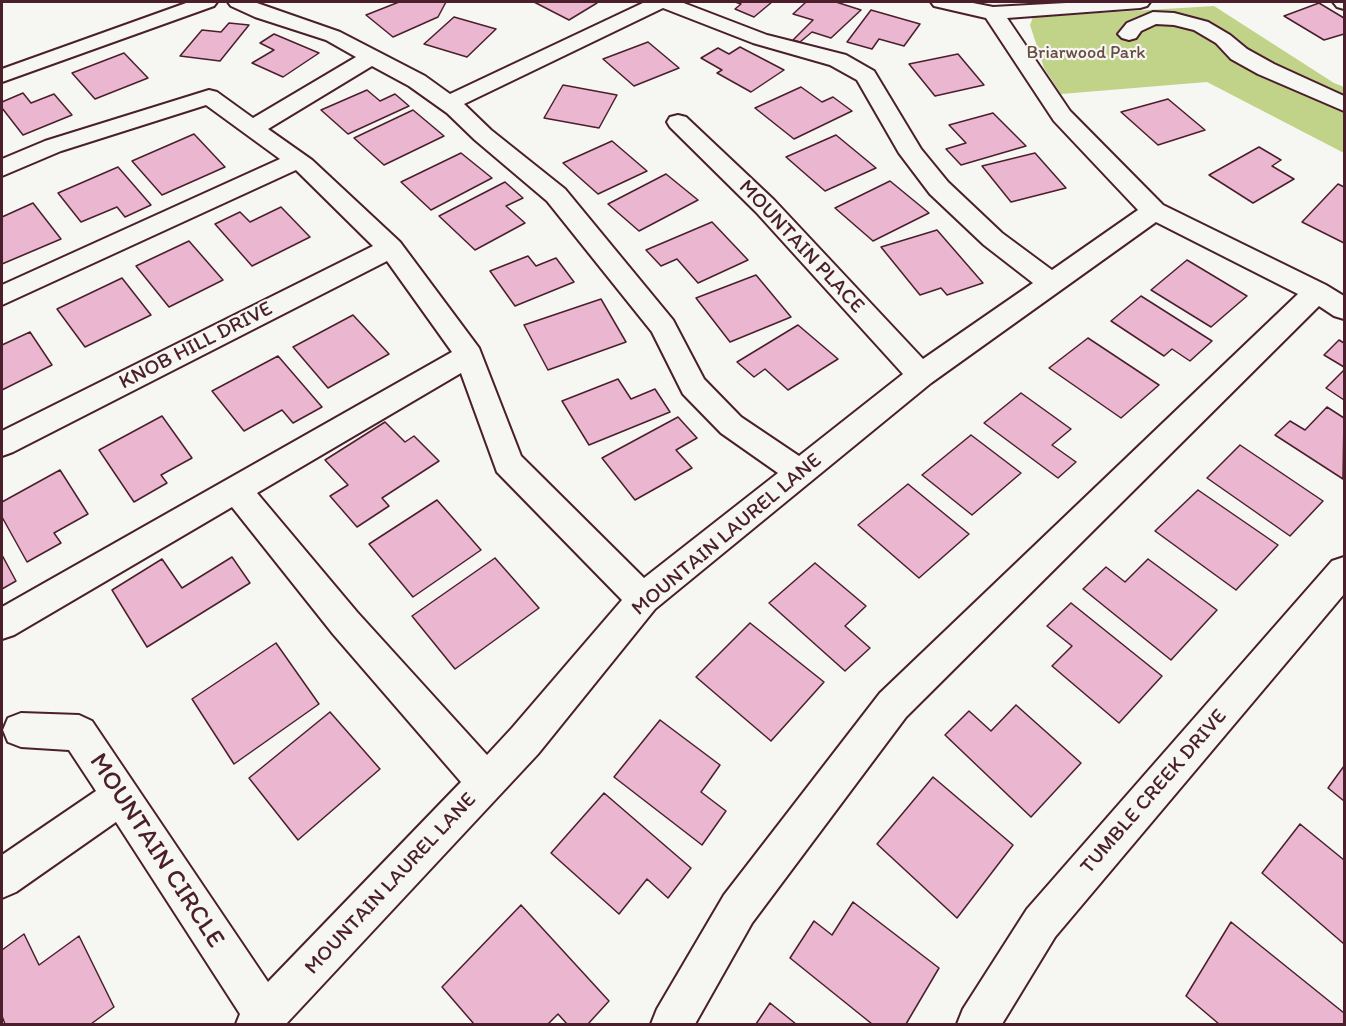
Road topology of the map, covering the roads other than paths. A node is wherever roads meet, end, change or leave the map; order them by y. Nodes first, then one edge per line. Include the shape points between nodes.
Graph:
1 (207, 2) edge
2 (238, 2) edge
3 (660, 2) edge
4 (665, 2) edge
5 (941, 2) edge
6 (1140, 2) edge
7 (993, 13) junction
8 (1130, 34) dead end
9 (371, 57) junction
10 (2, 76) edge
11 (448, 103) junction
12 (1344, 104) edge
13 (678, 122) dead end
14 (253, 128) junction
15 (298, 160) junction
16 (2, 168) edge
17 (1154, 211) junction
18 (391, 248) junction
19 (1052, 283) junction
20 (2, 296) edge
21 (1330, 301) edge
22 (469, 355) junction
23 (921, 375) junction
24 (2, 444) edge
25 (800, 472) junction
26 (235, 489) junction
27 (1344, 571) edge
28 (643, 599) junction
29 (2, 624) edge
30 (21, 730) dead end
31 (486, 782) junction
32 (121, 796) junction
33 (2, 878) edge
34 (261, 1021) edge
35 (672, 1024) edge
36 (978, 1024) edge

1 - 10 street
2 - 9 street via 333,36
3 - 11 street
4 - 19 street via 760,39 838,60 866,76 911,153 939,188 993,239
5 - 7 street
6 - 7 street
7 - 17 street via 1062,116
8 - 12 street via 1134,27 1153,18 1174,18 1201,26 1266,69
9 - 11 street
9 - 14 street
11 - 25 street via 556,195 663,327 693,386 731,425
13 - 23 street, MOUNTAIN PLACE via 765,206
14 - 15 street
14 - 16 street via 209,97 53,146
15 - 18 street
15 - 20 street
17 - 19 street, MOUNTAIN LAUREL LANE
17 - 21 street
18 - 22 street
18 - 24 street, KNOB HILL DRIVE
19 - 23 street, MOUNTAIN LAUREL LANE
21 - 35 street via 893,705 738,909
22 - 26 street
22 - 28 street via 508,464
23 - 25 street, MOUNTAIN LAUREL LANE
25 - 28 street, MOUNTAIN LAUREL LANE
26 - 29 street
26 - 31 street
27 - 36 street, TUMBLE CREEK DRIVE via 1041,923
28 - 31 street, MOUNTAIN LAUREL LANE
30 - 32 street, MOUNTAIN CIRCLE via 79,733
31 - 34 street, MOUNTAIN LAUREL LANE
32 - 33 street
32 - 34 street, MOUNTAIN CIRCLE

